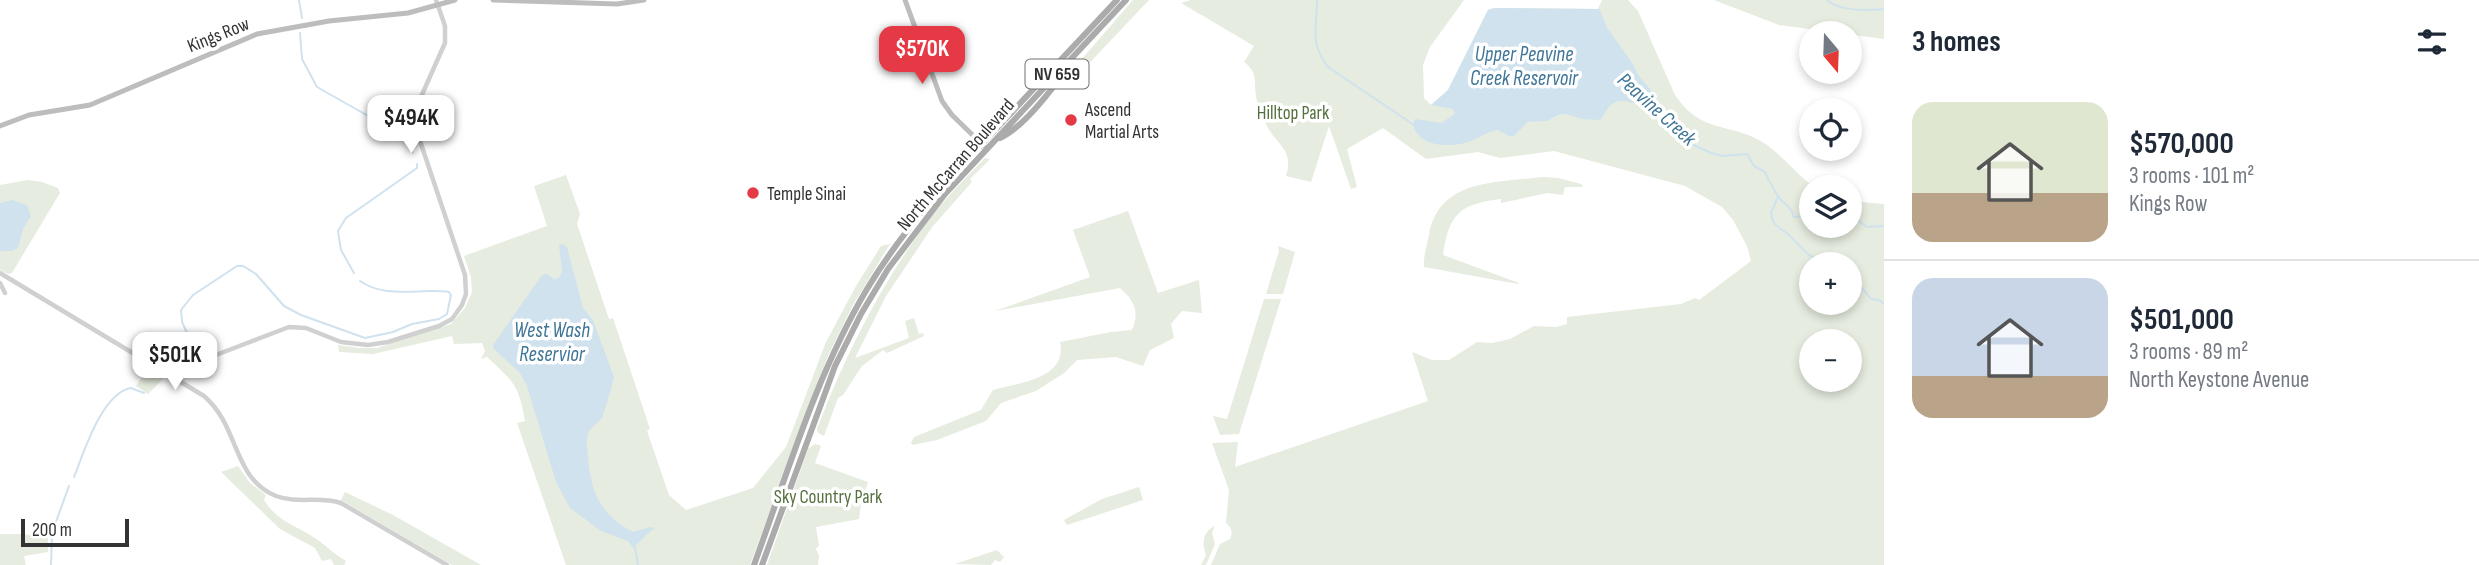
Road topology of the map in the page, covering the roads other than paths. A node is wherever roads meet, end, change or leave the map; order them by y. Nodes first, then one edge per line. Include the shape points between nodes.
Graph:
1 (455, 0) edge
2 (493, 0) edge
3 (644, 0) edge
4 (905, 0) edge
5 (1117, 0) edge
6 (1126, 0) edge
7 (437, 2) edge
8 (0, 126) edge
9 (985, 146) junction
10 (0, 273) edge
11 (0, 283) edge
12 (874, 284) junction
13 (5, 293) dead end
14 (174, 377) junction
15 (447, 565) edge
16 (754, 565) edge
17 (762, 565) edge

1 - 7 main road, Kings Row
2 - 3 main road via 617,5
4 - 9 main road via 942,101
5 - 9 main road, North McCarran Boulevard / NV 659
6 - 9 main road, North McCarran Boulevard / NV 659 via 1011,132
7 - 8 main road, Kings Row via 408,13 257,34 90,105 29,115
7 - 14 street via 445,43 412,117 466,275 466,294 459,310 444,324 374,345 345,343 306,328 289,327 204,360
9 - 12 main road, North McCarran Boulevard / NV 659
10 - 14 street
11 - 13 street
12 - 16 main road, North McCarran Boulevard / NV 659 via 826,370
12 - 17 main road, North McCarran Boulevard / NV 659 via 829,382
14 - 15 street via 219,411 247,473 266,491 289,499 341,503

